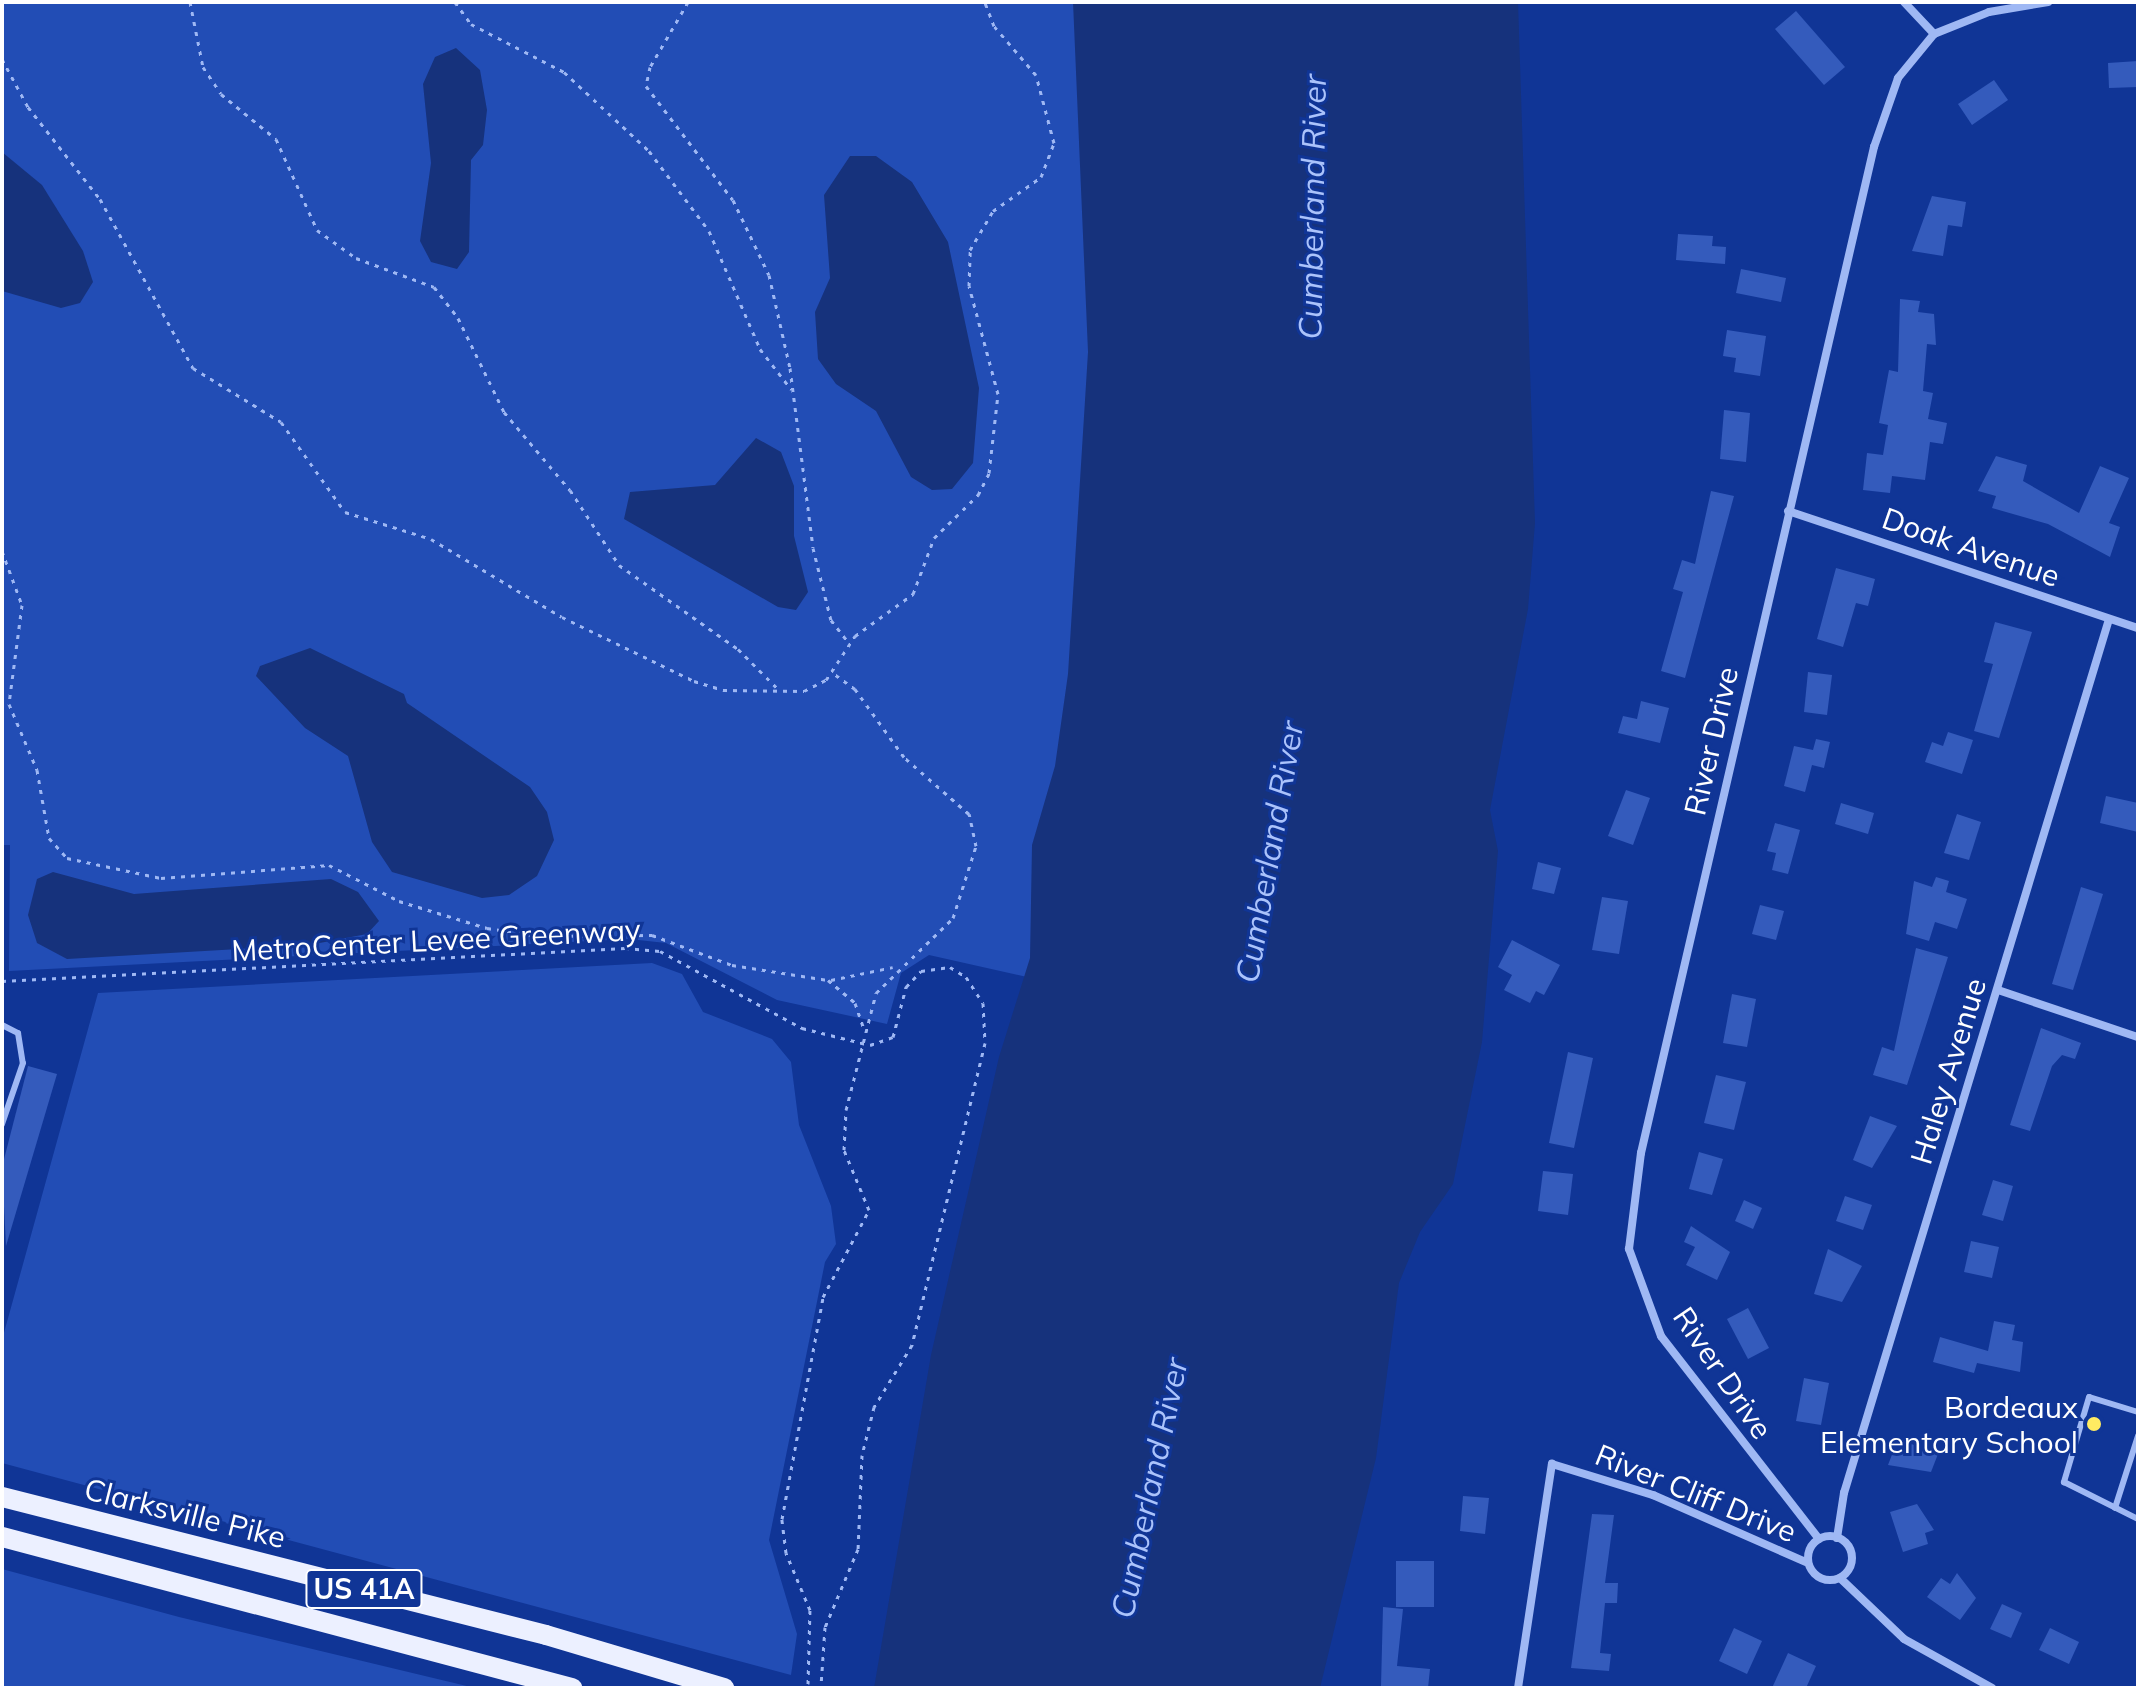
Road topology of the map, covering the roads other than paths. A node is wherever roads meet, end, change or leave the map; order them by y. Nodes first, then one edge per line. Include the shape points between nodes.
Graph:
1 (1904, 2) edge
2 (2048, 2) edge
3 (1934, 34) junction
4 (1788, 511) junction
5 (2109, 619) junction
6 (2138, 628) edge
7 (1998, 990) junction
8 (2, 1025) edge
9 (2138, 1037) edge
10 (2, 1124) edge
11 (2138, 1412) edge
12 (2138, 1436) edge
13 (2, 1497) edge
14 (2115, 1508) junction
15 (2138, 1519) edge
16 (2, 1537) edge
17 (1837, 1538) junction
18 (1819, 1539) junction
19 (1808, 1563) junction
20 (1840, 1578) junction
21 (572, 1688) edge
22 (724, 1688) edge
23 (1518, 1688) edge
24 (1992, 1688) edge

1 - 3 street
2 - 3 street, River Drive via 1989,12
3 - 4 street, River Drive via 1898,78 1874,147
4 - 5 street, Doak Avenue
4 - 18 street, River Drive via 1641,1153 1629,1249 1661,1336
5 - 6 street, Doak Avenue
5 - 7 street, Haley Avenue
7 - 9 street
7 - 17 street, Haley Avenue via 1844,1493
8 - 10 lane via 18,1033 23,1063
11 - 14 lane via 2089,1397 2064,1482
12 - 14 lane
13 - 22 main road, Clarksville Pike / US 41A via 546,1635
14 - 15 lane
16 - 21 main road, US 41A
17 - 18 street
17 - 20 street via 1852,1557
18 - 19 street
19 - 20 street via 1821,1579
19 - 23 street, River Cliff Drive via 1653,1495 1552,1464
20 - 24 street via 1904,1639

